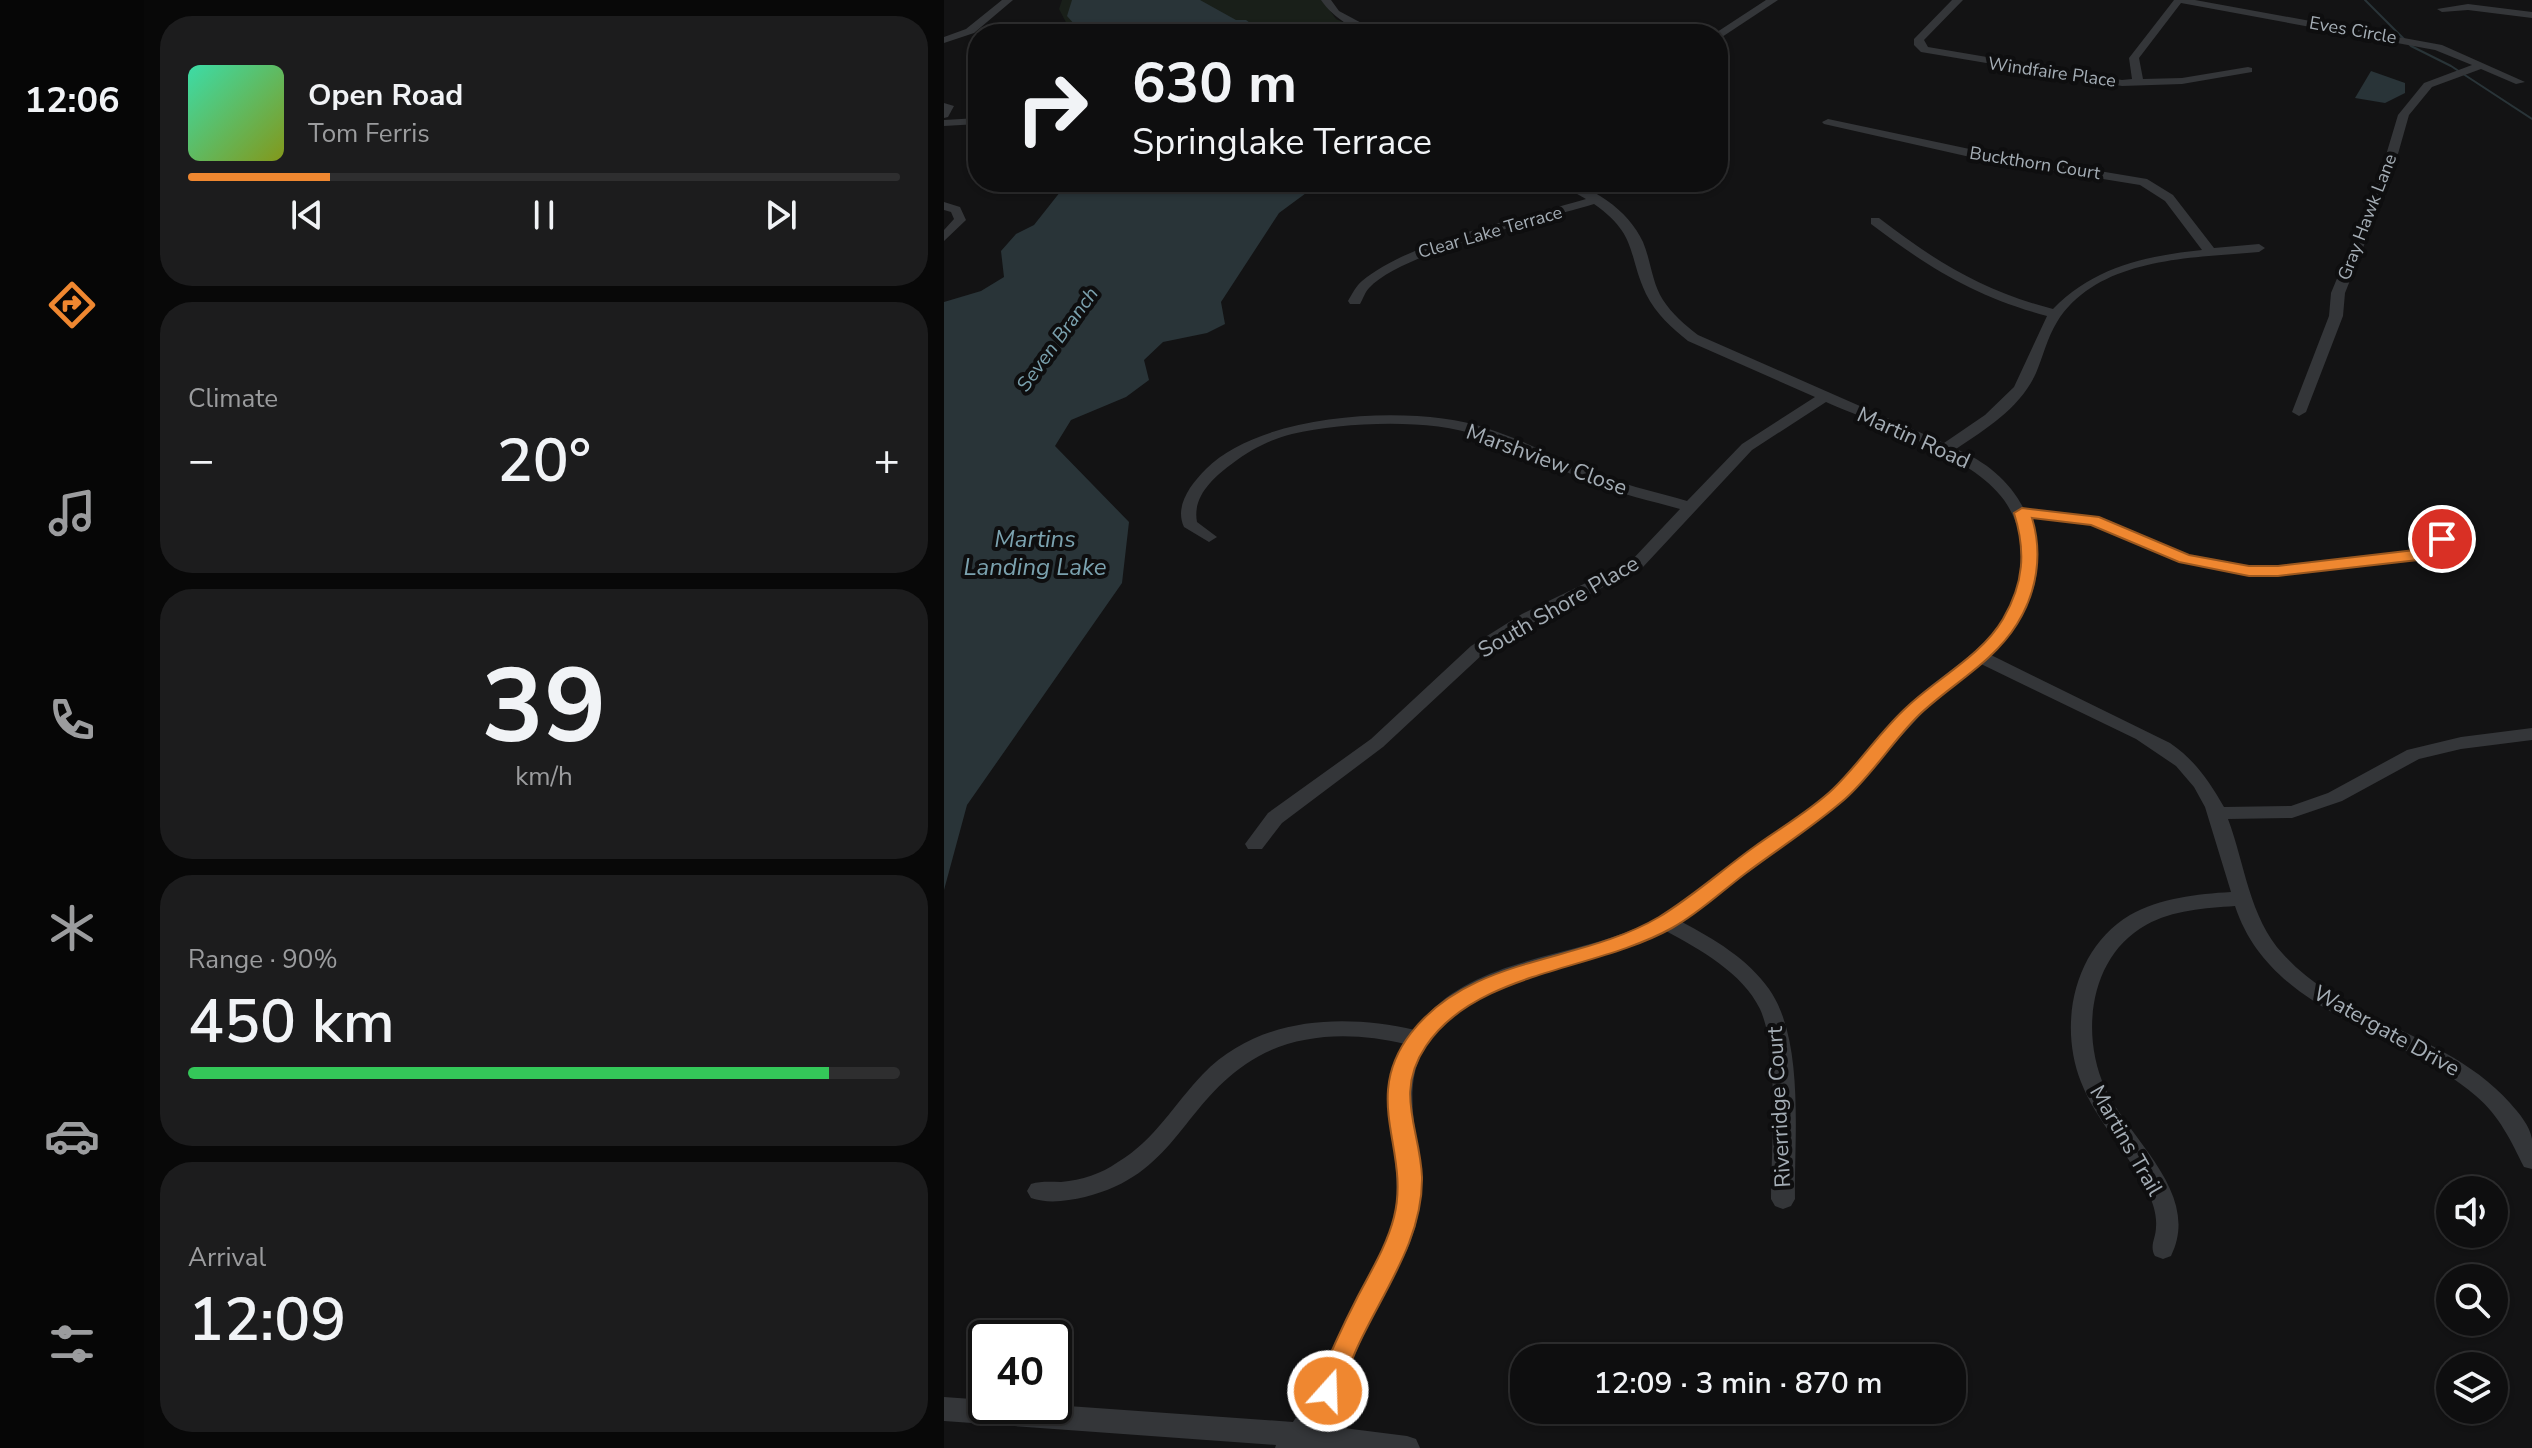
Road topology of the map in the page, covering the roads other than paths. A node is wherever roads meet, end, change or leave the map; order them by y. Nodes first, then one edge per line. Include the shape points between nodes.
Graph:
1 (1008, 0) edge
2 (1326, 0) edge
3 (1773, 0) edge
4 (1958, 0) edge
5 (2179, 0) edge
6 (2465, 4) edge
7 (2442, 9) dead end
8 (2532, 15) edge
9 (979, 24) edge
10 (1357, 24) edge
11 (1728, 29) edge
12 (968, 32) edge
13 (944, 40) edge
14 (2483, 65) junction
15 (2248, 70) dead end
16 (2520, 82) dead end
17 (2138, 83) junction
18 (944, 106) edge
19 (944, 115) edge
20 (1828, 122) dead end
21 (944, 123) edge
22 (968, 124) edge
23 (1581, 192) edge
24 (1596, 200) junction
25 (944, 206) edge
26 (1875, 221) dead end
27 (944, 237) edge
28 (2259, 248) dead end
29 (2211, 253) junction
30 (1355, 301) dead end
31 (2055, 314) junction
32 (1823, 398) junction
33 (2299, 412) dead end
34 (1944, 450) junction
35 (1690, 507) junction
36 (2022, 513) junction
37 (1209, 537) dead end
38 (2442, 539) dead end
39 (1979, 656) junction
40 (2532, 734) edge
41 (2220, 813) junction
42 (1255, 844) dead end
43 (2242, 899) junction
44 (1666, 922) junction
45 (1418, 1039) junction
46 (2532, 1160) edge
47 (1039, 1191) dead end
48 (1783, 1199) dead end
49 (2163, 1249) dead end
50 (944, 1409) edge
51 (1299, 1444) edge
52 (1407, 1448) edge

1 - 9 street
2 - 10 street via 1335,13
3 - 11 street
4 - 17 street, Windfaire Place via 1919,39 1925,50
5 - 14 street, Eves Circle via 2410,40
5 - 17 street via 2134,58
6 - 7 street
6 - 8 street
12 - 13 street
14 - 16 street, Eves Circle
14 - 33 street, Gray Hawk Lane via 2428,85 2404,115
15 - 17 street, Windfaire Place
18 - 19 street
20 - 29 street, Buckthorn Court via 1979,155 2143,182 2169,198
21 - 22 street
23 - 24 street, Martin Road
24 - 30 street, Clear Lake Terrace via 1412,255 1362,285
24 - 32 street, Martin Road via 1632,234 1652,294 1674,323 1717,351
25 - 27 street via 956,210 960,220
26 - 31 street via 1961,283
28 - 29 street
29 - 31 street via 2114,270
31 - 34 street via 2016,395
32 - 34 street, Martin Road
32 - 35 street, South Shore Place via 1747,447
34 - 36 street, Martin Road via 1992,474
35 - 37 street, Marshview Close via 1601,481 1481,431 1425,422 1363,421 1288,430 1232,455 1203,480 1190,502 1190,524
35 - 42 street, South Shore Place via 1637,564 1528,618 1477,650 1377,743 1275,818
36 - 38 street via 2094,520 2185,559 2249,571 2418,555
36 - 39 street, Martin Road via 2032,543 2026,588 2009,623
39 - 41 street, Watergate Drive via 2162,745 2196,775
39 - 44 street, Martin Road via 1913,711 1839,794
40 - 41 street via 2413,754 2300,810
41 - 43 street, Watergate Drive
43 - 46 street, Watergate Drive via 2261,941 2298,980 2482,1085 2505,1109
43 - 49 street, Martins Trail via 2187,903 2141,918 2106,945 2086,982 2080,1024 2085,1063 2097,1094 2163,1199 2168,1224
44 - 45 street, Martin Road via 1606,950 1484,985 1447,1009
44 - 48 street, Riverridge Court via 1738,968 1769,1007 1779,1039
45 - 47 street via 1349,1025 1275,1039 1219,1072 1164,1139 1128,1168 1082,1189
45 - 51 street, Martin Road via 1404,1066 1398,1095 1410,1175 1407,1216
50 - 51 street
51 - 52 street

